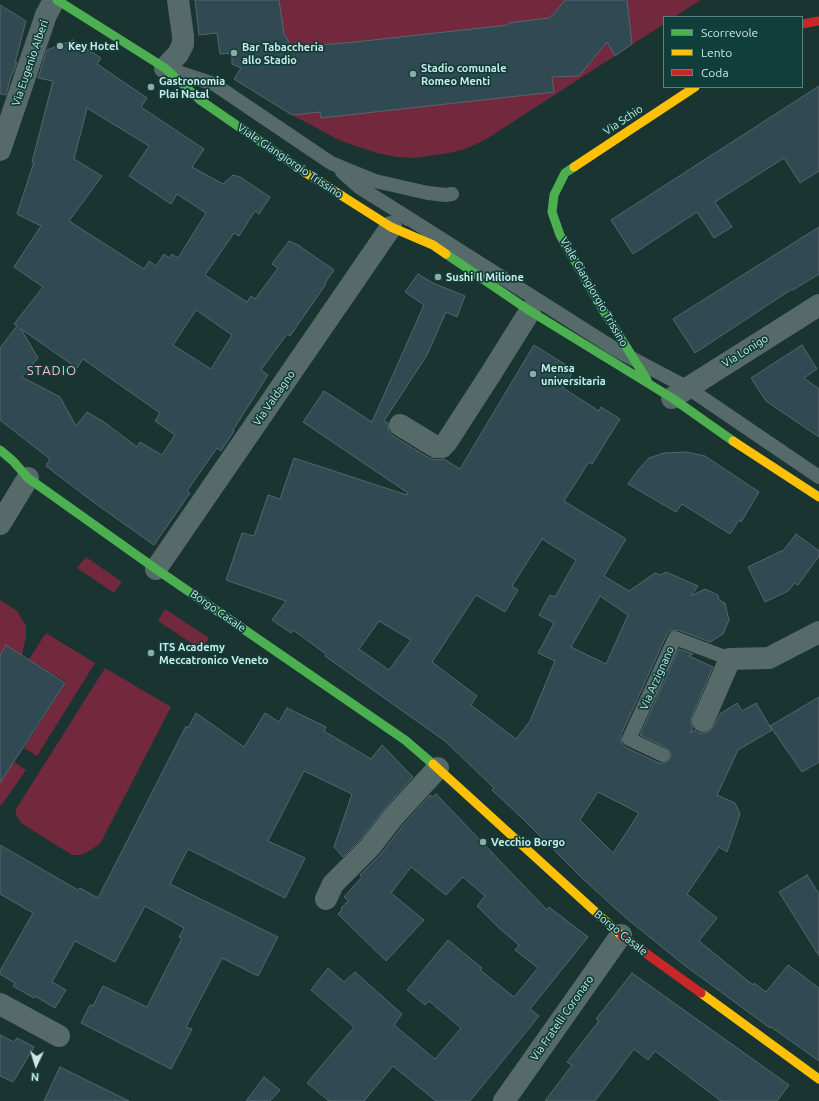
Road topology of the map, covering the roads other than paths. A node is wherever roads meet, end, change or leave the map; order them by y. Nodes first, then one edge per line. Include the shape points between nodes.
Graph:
1 (54, 0) edge
2 (57, 0) edge
3 (178, 0) edge
4 (819, 21) edge
5 (803, 24) edge
6 (165, 68) junction
7 (694, 88) edge
8 (0, 150) edge
9 (331, 163) junction
10 (566, 173) joint
11 (452, 194) dead end
12 (396, 220) junction
13 (433, 245) joint
14 (819, 305) edge
15 (530, 311) junction
16 (634, 360) junction
17 (650, 385) junction
18 (680, 393) junction
19 (400, 425) dead end
20 (0, 450) edge
21 (819, 477) edge
22 (28, 478) junction
23 (819, 497) edge
24 (0, 524) edge
25 (156, 569) junction
26 (819, 632) edge
27 (730, 659) junction
28 (702, 721) dead end
29 (663, 755) dead end
30 (438, 768) junction
31 (326, 899) dead end
32 (621, 935) junction
33 (0, 1004) edge
34 (59, 1036) dead end
35 (819, 1079) edge
36 (504, 1101) edge

1 - 8 street, Via Eugenio Alberi via 46,15
2 - 6 street, Viale Giangiorgio Trissino
3 - 6 street via 183,44
4 - 5 street
6 - 9 lane via 214,84
6 - 12 street, Viale Giangiorgio Trissino via 200,100 328,188
7 - 10 street, Via Schio
9 - 11 lane via 375,181 428,193
9 - 12 lane
10 - 16 street, Viale Giangiorgio Trissino via 554,196 552,212 560,235
12 - 13 lane
12 - 16 lane via 577,324
12 - 25 street, Via Valdagno
13 - 15 street, Viale Giangiorgio Trissino
14 - 18 street, Via Lonigo
15 - 17 street, Viale Giangiorgio Trissino
15 - 19 street via 446,443 436,447
16 - 17 street, Viale Giangiorgio Trissino
16 - 18 lane
17 - 18 street, Viale Giangiorgio Trissino
18 - 21 lane
18 - 23 street, Viale Giangiorgio Trissino via 738,444
20 - 22 street, Borgo Casale
22 - 24 street
22 - 25 street, Borgo Casale
25 - 30 street, Borgo Casale via 405,740
26 - 27 street, Via Arzignano via 769,658
27 - 28 street
27 - 29 lane, Via Arzignano via 675,638 629,740
30 - 31 street via 394,816 370,847 333,884
30 - 32 street, Borgo Casale
32 - 35 street, Borgo Casale
32 - 36 street, Via Fratelli Coronaro
33 - 34 street

